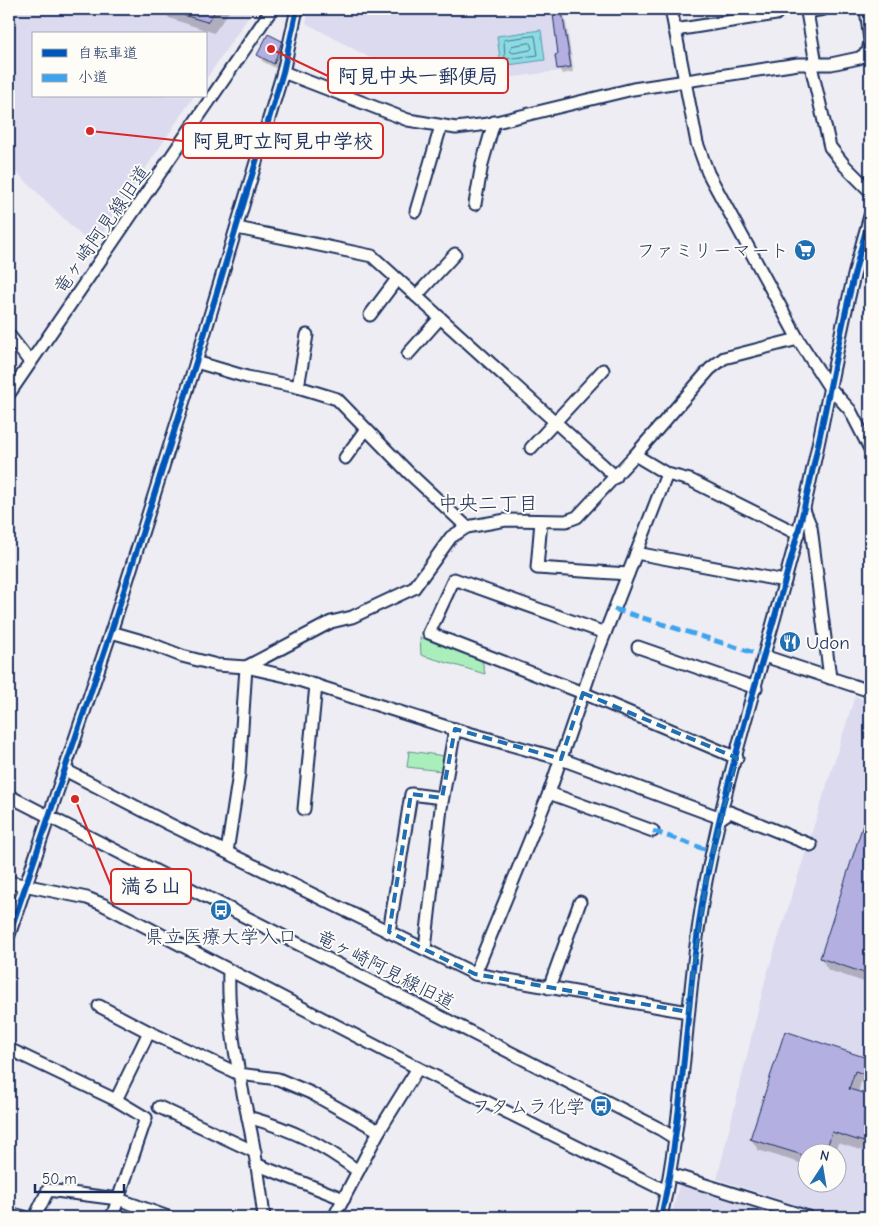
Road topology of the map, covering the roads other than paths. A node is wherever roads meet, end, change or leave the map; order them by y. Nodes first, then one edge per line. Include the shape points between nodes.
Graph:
1 (272, 9) edge
2 (297, 9) edge
3 (671, 9) edge
4 (824, 9) edge
5 (866, 9) edge
6 (807, 10) edge
7 (776, 14) dead end
8 (675, 30) junction
9 (812, 66) junction
10 (283, 72) junction
11 (684, 80) junction
12 (494, 122) junction
13 (441, 126) junction
14 (870, 191) edge
15 (476, 204) dead end
16 (416, 211) dead end
17 (870, 216) edge
18 (237, 228) junction
19 (866, 245) edge
20 (456, 254) dead end
21 (397, 279) junction
22 (416, 296) junction
23 (370, 314) dead end
24 (440, 318) junction
25 (9, 335) edge
26 (306, 335) dead end
27 (798, 339) junction
28 (408, 354) dead end
29 (30, 362) junction
30 (196, 362) junction
31 (603, 370) dead end
32 (298, 387) junction
33 (829, 387) junction
34 (9, 394) edge
35 (554, 421) junction
36 (366, 430) junction
37 (531, 448) dead end
38 (870, 450) edge
39 (635, 455) junction
40 (345, 458) dead end
41 (667, 474) junction
42 (616, 477) junction
43 (804, 510) junction
44 (542, 521) junction
45 (467, 527) junction
46 (798, 534) junction
47 (636, 553) junction
48 (628, 574) junction
49 (785, 581) junction
50 (111, 632) junction
51 (604, 633) junction
52 (638, 647) dead end
53 (764, 656) junction
54 (246, 667) junction
55 (830, 678) junction
56 (316, 686) junction
57 (756, 688) junction
58 (870, 691) edge
59 (583, 693) junction
60 (455, 729) junction
61 (737, 758) junction
62 (561, 759) junction
63 (65, 770) junction
64 (549, 793) junction
65 (9, 796) edge
66 (442, 798) junction
67 (304, 809) dead end
68 (49, 816) junction
69 (721, 818) junction
70 (652, 831) dead end
71 (811, 845) dead end
72 (226, 852) junction
73 (9, 882) edge
74 (26, 887) junction
75 (580, 902) dead end
76 (389, 932) junction
77 (9, 935) edge
78 (425, 949) junction
79 (229, 971) junction
80 (475, 974) junction
81 (549, 988) junction
82 (99, 1006) dead end
83 (688, 1012) junction
84 (149, 1032) junction
85 (9, 1049) edge
86 (418, 1068) junction
87 (239, 1074) junction
88 (116, 1100) junction
89 (159, 1107) dead end
90 (248, 1117) junction
91 (379, 1131) junction
92 (676, 1139) junction
93 (255, 1152) junction
94 (258, 1166) junction
95 (358, 1171) junction
96 (670, 1174) junction
97 (666, 1191) junction
98 (118, 1199) junction
99 (344, 1199) junction
100 (9, 1213) edge
101 (24, 1217) edge
102 (35, 1217) edge
103 (112, 1217) edge
104 (168, 1217) edge
105 (264, 1217) edge
106 (334, 1217) edge
107 (661, 1217) edge
108 (808, 1217) edge

1 - 29 street, 竜ヶ崎阿見線旧道
2 - 10 street
3 - 8 street
4 - 6 street
5 - 9 street via 870,41 868,52 859,58
6 - 9 street via 815,58
7 - 8 street
8 - 11 street
9 - 11 street via 798,64
9 - 14 street via 830,147
10 - 13 street via 408,120
10 - 18 street
11 - 12 street
11 - 27 street via 697,143 708,173
12 - 13 street via 456,128
12 - 15 street via 482,164
13 - 16 street
17 - 19 street
18 - 21 street via 372,256
18 - 30 street
19 - 33 street
20 - 22 street
21 - 22 street
21 - 23 street
22 - 24 street
24 - 28 street
24 - 35 street
25 - 29 street
26 - 32 street
27 - 33 street
27 - 39 street via 724,358 710,368
29 - 34 street, 竜ヶ崎阿見線旧道
30 - 32 street via 247,378
30 - 50 street
31 - 35 street
32 - 36 street via 337,399
33 - 38 street via 850,410
33 - 43 street
35 - 37 street
35 - 42 street
36 - 40 street
36 - 45 street
39 - 41 street
39 - 42 street
41 - 46 street via 690,480
41 - 47 street
42 - 44 street via 577,517 566,521
43 - 46 street
43 - 55 street via 811,527
44 - 45 street via 506,520
44 - 48 street via 537,568
45 - 54 street via 451,537 414,588 352,617 330,622
46 - 49 street
47 - 48 street
47 - 49 street
48 - 51 street
49 - 53 street
50 - 54 street via 182,656 217,665
50 - 63 street
51 - 59 street
51 - 59 street via 454,579 429,633
52 - 57 street
53 - 55 street
53 - 57 street
54 - 56 street
54 - 72 street via 239,774
55 - 58 street
56 - 60 street
56 - 67 street
57 - 61 street
59 - 61 street
59 - 62 street
60 - 62 street
60 - 66 street
61 - 69 street
62 - 64 street
62 - 69 street
63 - 68 street
63 - 72 street
64 - 70 street
64 - 80 street
65 - 68 street, 竜ヶ崎阿見線旧道
66 - 76 street via 410,794
66 - 78 street
68 - 74 street
68 - 92 street, 竜ヶ崎阿見線旧道
69 - 71 street via 730,812
69 - 83 street via 706,880
72 - 76 street
73 - 74 street
74 - 77 street
74 - 79 street via 88,898
75 - 81 street
76 - 78 street
78 - 80 street
79 - 86 street
79 - 87 street via 228,992
80 - 81 street
81 - 83 street
82 - 84 street
83 - 92 street
84 - 87 street
84 - 88 street
85 - 88 street
86 - 91 street
86 - 97 street
87 - 90 street
87 - 91 street via 278,1079 311,1093
88 - 98 street via 146,1118
89 - 93 street
90 - 93 street
90 - 95 street via 287,1128 327,1148
91 - 95 street
92 - 96 street
93 - 94 street
94 - 99 street
94 - 105 street
95 - 99 street
96 - 97 street
96 - 108 street
97 - 107 street
98 - 102 street via 48,1190
98 - 103 street
98 - 104 street
99 - 106 street
100 - 101 street

